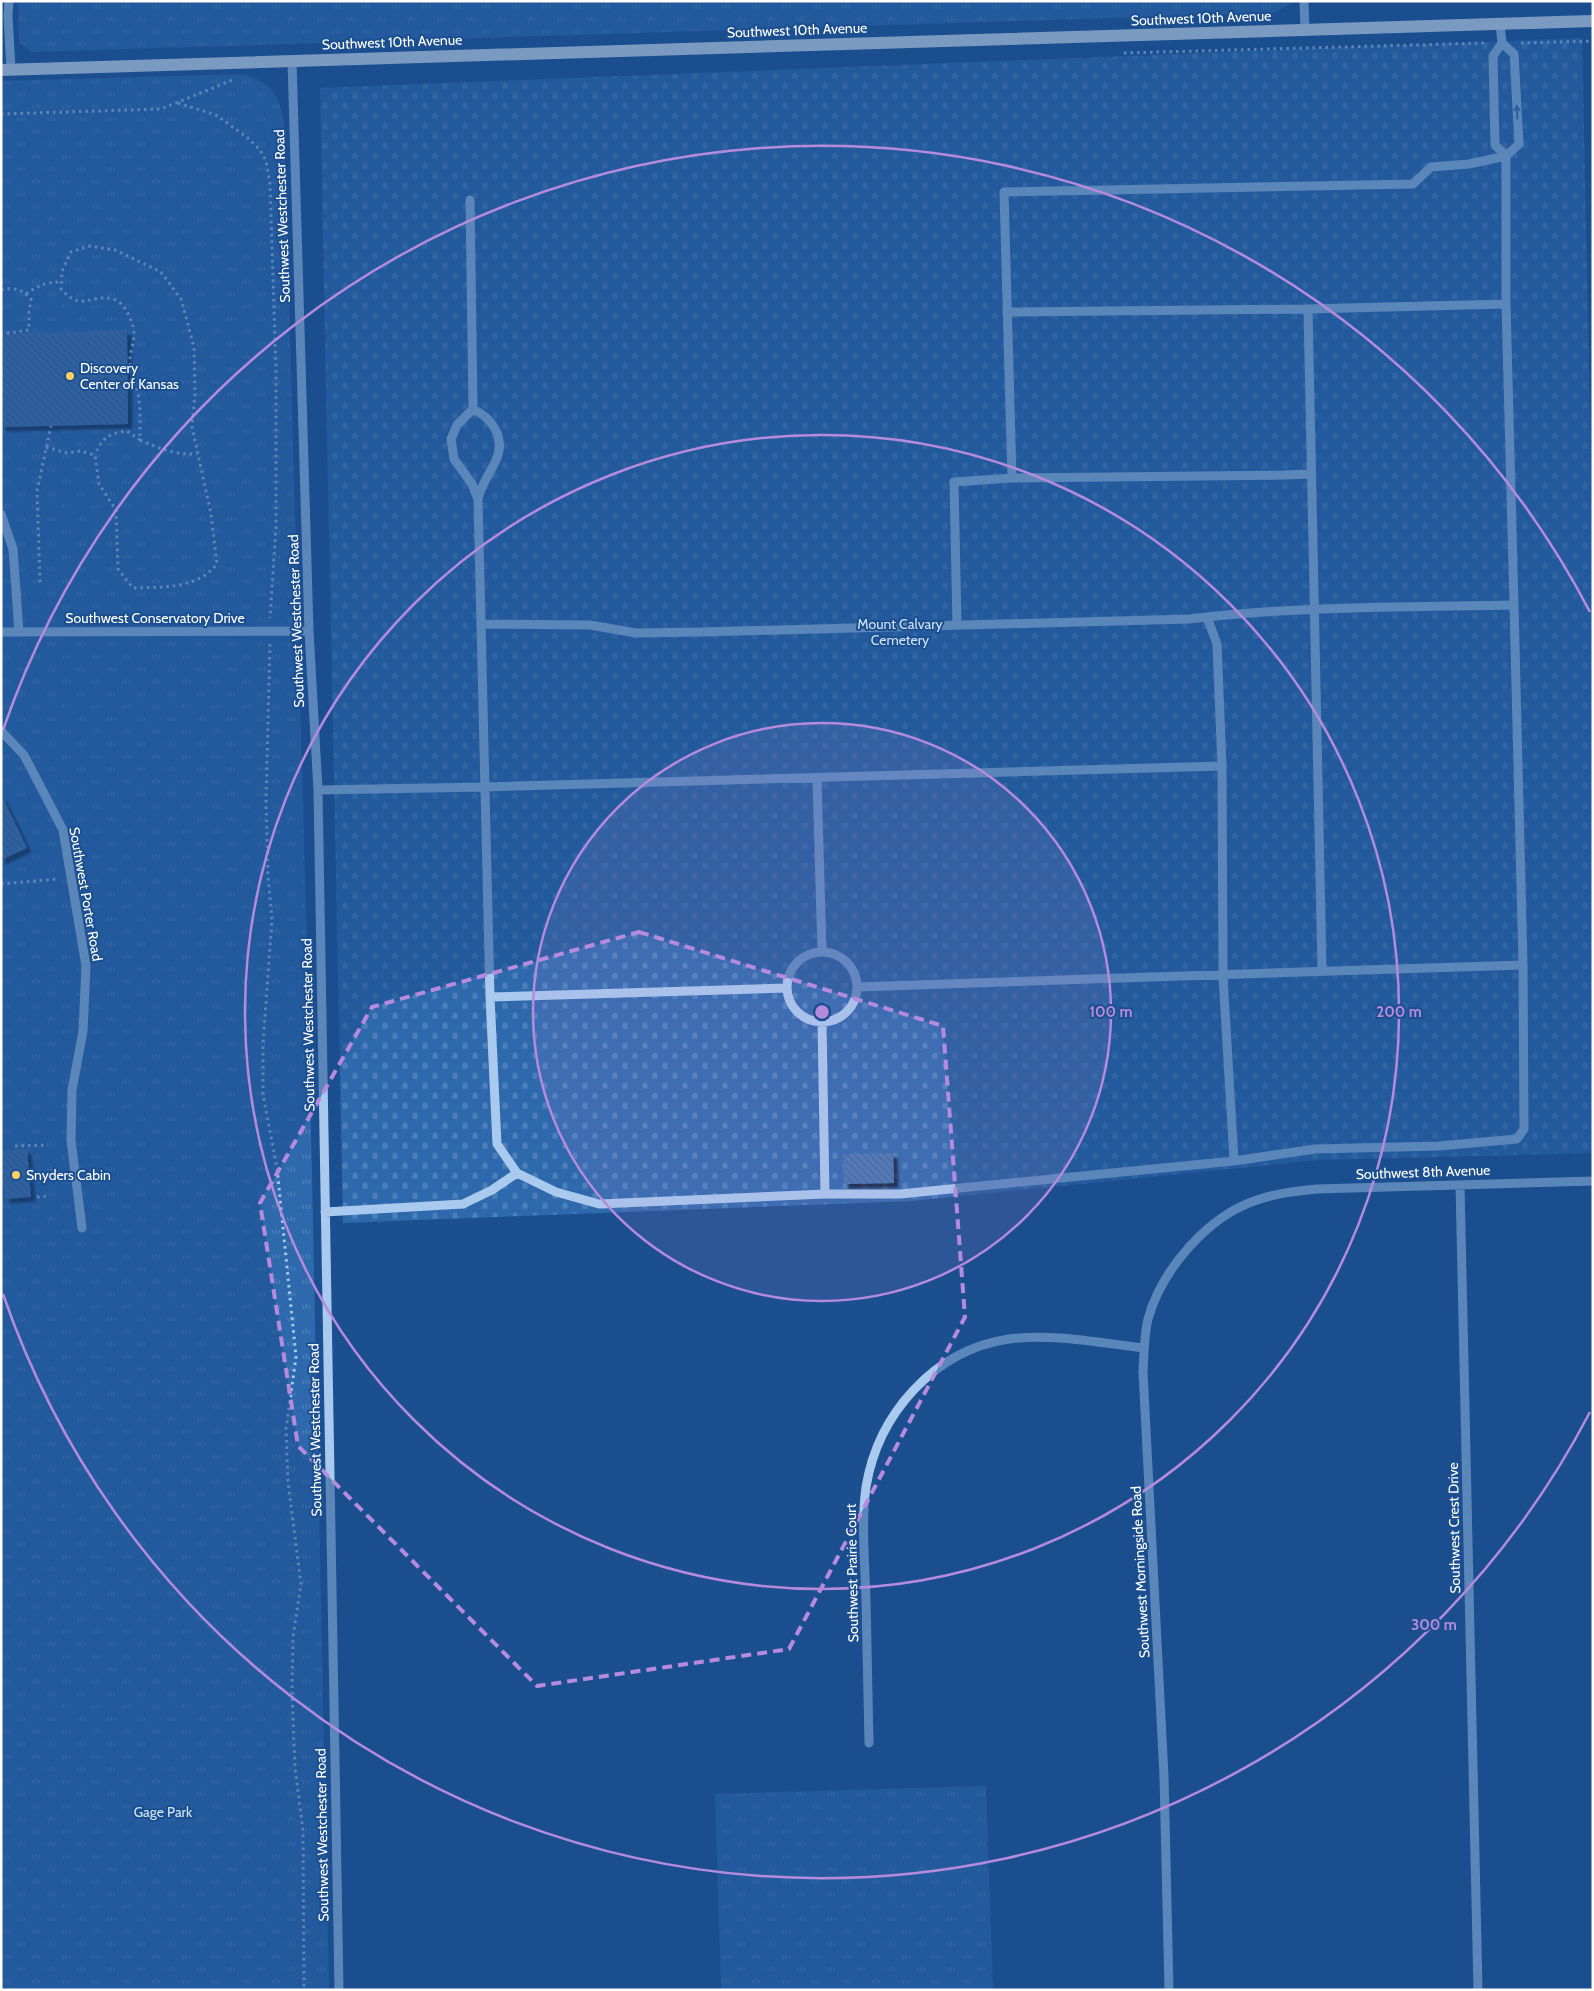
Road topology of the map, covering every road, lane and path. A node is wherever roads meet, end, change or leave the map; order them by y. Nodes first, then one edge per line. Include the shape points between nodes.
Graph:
1 (9, 1) edge
2 (1304, 1) edge
3 (1593, 21) edge
4 (1500, 24) junction
5 (1304, 30) junction
6 (1593, 41) edge
7 (1502, 43) junction
8 (1115, 54) dead end
9 (292, 60) junction
10 (6, 70) edge
11 (236, 78) dead end
12 (178, 103) junction
13 (1, 114) edge
14 (1506, 156) junction
15 (470, 200) dead end
16 (62, 282) junction
17 (1, 290) edge
18 (26, 294) junction
19 (1506, 304) junction
20 (1308, 309) junction
21 (1007, 312) junction
22 (1, 334) edge
23 (473, 409) junction
24 (51, 426) dead end
25 (140, 440) junction
26 (46, 447) junction
27 (197, 454) junction
28 (95, 455) junction
29 (1311, 474) junction
30 (1012, 478) junction
31 (478, 499) junction
32 (1, 514) edge
33 (40, 582) dead end
34 (1514, 605) junction
35 (1314, 610) junction
36 (1207, 617) junction
37 (480, 624) junction
38 (958, 625) junction
39 (270, 631) junction
40 (308, 631) junction
41 (1, 632) edge
42 (19, 632) junction
43 (1, 731) edge
44 (1222, 766) junction
45 (817, 778) junction
46 (485, 787) junction
47 (318, 790) junction
48 (71, 877) junction
49 (1, 884) edge
50 (822, 952) junction
51 (1523, 965) junction
52 (1322, 970) junction
53 (1223, 976) junction
54 (858, 987) junction
55 (786, 988) junction
56 (490, 997) junction
57 (822, 1023) junction
58 (48, 1145) dead end
59 (15, 1146) dead end
60 (1234, 1161) junction
61 (517, 1173) junction
62 (1593, 1181) edge
63 (1460, 1185) junction
64 (826, 1194) junction
65 (50, 1196) dead end
66 (37, 1197) dead end
67 (1255, 1200) joint
68 (325, 1212) junction
69 (82, 1228) dead end
70 (1144, 1348) junction
71 (869, 1743) dead end
72 (304, 1990) edge
73 (339, 1990) edge
74 (1169, 1990) edge
75 (1478, 1990) edge

1 - 10 street
2 - 5 street
3 - 4 main road, Southwest 10th Avenue
4 - 5 main road, Southwest 10th Avenue
4 - 7 street
5 - 9 main road, Southwest 10th Avenue
6 - 7 path
7 - 8 path
7 - 14 street via 1493,56 1495,145
14 -> 7 street via 1519,144 1514,54
9 - 10 main road, Southwest 10th Avenue
9 - 40 street, Southwest Westchester Road
11 - 12 path
12 - 13 path via 160,109
12 - 39 path via 216,115 248,138 266,161 270,184 276,370 276,526
14 - 19 street
14 - 21 street via 1470,164 1431,167 1413,184 1004,192
15 - 23 street
16 - 18 path via 40,284
16 - 25 path via 61,289 71,299 86,302 100,297 116,299 127,311 134,335 130,359 138,395
16 - 27 path via 62,271 71,252 89,246 115,250 161,272 181,299 194,347 196,394 192,427
17 - 18 path via 12,287
18 - 22 path via 31,299 29,330
19 - 20 street
19 - 34 street
20 - 21 street
20 - 29 street
21 - 30 street
23 - 31 street via 456,424 451,439 454,459 472,484
23 - 31 street via 485,415 495,427 499,446 497,459 481,486
24 - 26 path
25 - 27 path via 181,455
25 - 28 path via 127,431 112,433 102,440
26 - 28 path via 67,453 80,451
26 - 33 path via 36,491
27 - 28 path via 211,514 217,564 209,574 191,583 133,588 118,569 116,510 99,484
29 - 30 street
29 - 35 street
30 - 38 street via 954,482
31 - 37 street
32 - 42 street via 13,548
34 - 35 street
34 - 51 street
35 - 36 street
35 - 52 street
36 - 38 street
36 - 44 street via 1217,644
37 - 38 street via 590,625 636,633
37 - 46 street
39 - 40 street, Southwest Conservatory Drive
39 - 42 street, Southwest Conservatory Drive
39 - 72 path via 266,801 272,920 263,1044 263,1095 277,1168 296,1357 286,1429 288,1482 301,1584 293,1636 292,1694 295,1767 304,1830
40 - 47 street, Southwest Westchester Road
41 - 42 street, Southwest Conservatory Drive
43 - 48 street, Southwest Porter Road via 24,755 63,830
44 - 45 street
44 - 53 street
45 - 46 street
45 - 50 street
46 - 47 street
46 - 56 street
47 - 68 street, Southwest Westchester Road
48 - 49 path
48 - 69 street, Southwest Porter Road via 86,966 83,1031 72,1090 71,1140
50 - 54 street via 835,954 847,962 855,973
50 - 55 street via 808,955 797,963 789,974
51 - 52 street
51 - 60 street via 1524,1129 1516,1139 1439,1146 1315,1149
52 - 53 street
53 - 54 street
53 - 60 street
54 - 57 street via 848,1012 836,1020
55 - 56 street
55 - 57 street via 797,1013
56 - 61 street via 497,1144
57 - 64 street
58 - 59 path
60 - 64 street via 900,1194
61 - 64 street via 556,1192 599,1204
61 - 68 street via 463,1204
62 - 63 street, Southwest 8th Avenue
63 - 67 street, Southwest 8th Avenue via 1317,1189
63 - 75 street, Southwest Crest Drive
65 - 66 path
67 - 70 street, Southwest Morningside Road via 1205,1230 1180,1256 1148,1319
68 - 73 street, Southwest Westchester Road
70 - 71 street, Southwest Prairie Court via 1032,1337 980,1347 950,1360 926,1376 890,1420 871,1464 864,1510
70 - 74 street, Southwest Morningside Road via 1164,1776

